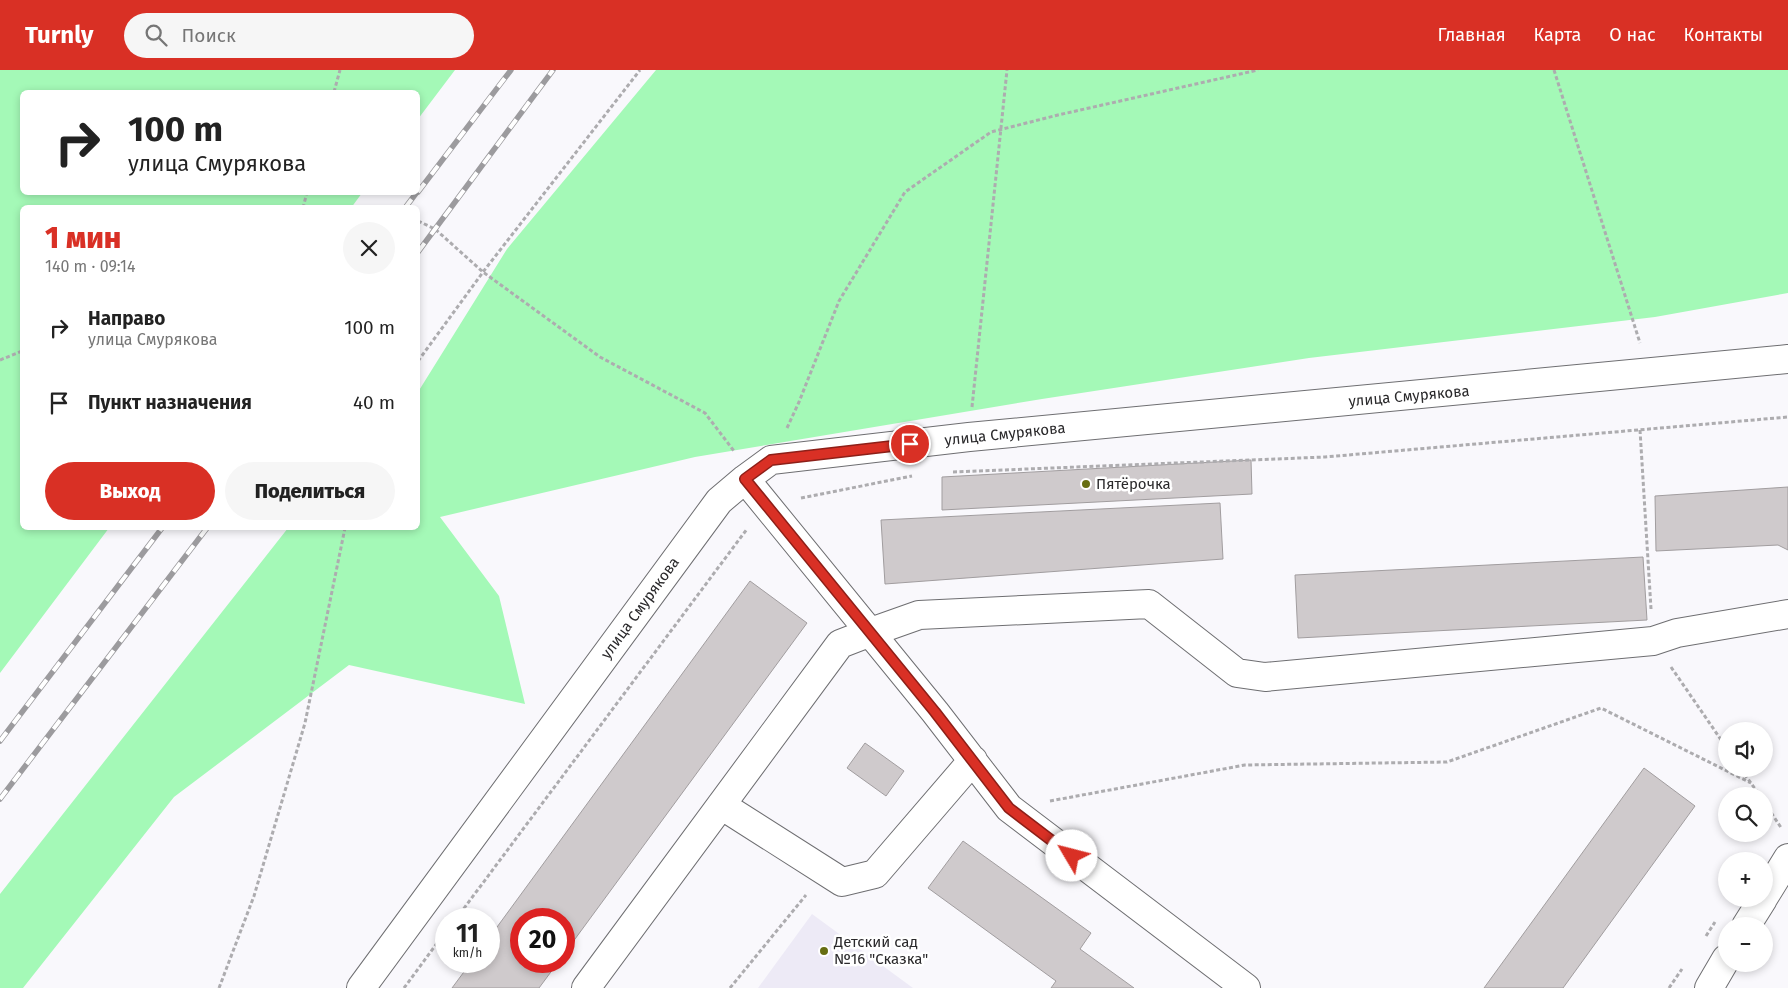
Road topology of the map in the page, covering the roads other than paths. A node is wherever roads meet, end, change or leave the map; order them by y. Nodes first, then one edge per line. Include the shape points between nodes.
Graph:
1 (1788, 359) edge
2 (756, 471) junction
3 (1788, 614) edge
4 (870, 632) junction
5 (973, 760) junction
6 (721, 806) junction
7 (1787, 864) edge
8 (1773, 884) edge
9 (1718, 972) edge
10 (361, 988) edge
11 (586, 988) edge
12 (1246, 988) edge
13 (1709, 988) edge

1 - 2 street, улица Смурякова via 979,436
2 - 4 street via 765,505
2 - 10 street, улица Смурякова via 719,500
3 - 4 street via 1678,633 1653,641 1265,677 1237,673 1150,604 920,616
4 - 5 street
4 - 6 street via 840,644
5 - 6 street via 875,874 842,882
5 - 12 street via 1009,808
6 - 11 street
7 - 8 street
9 - 13 street

